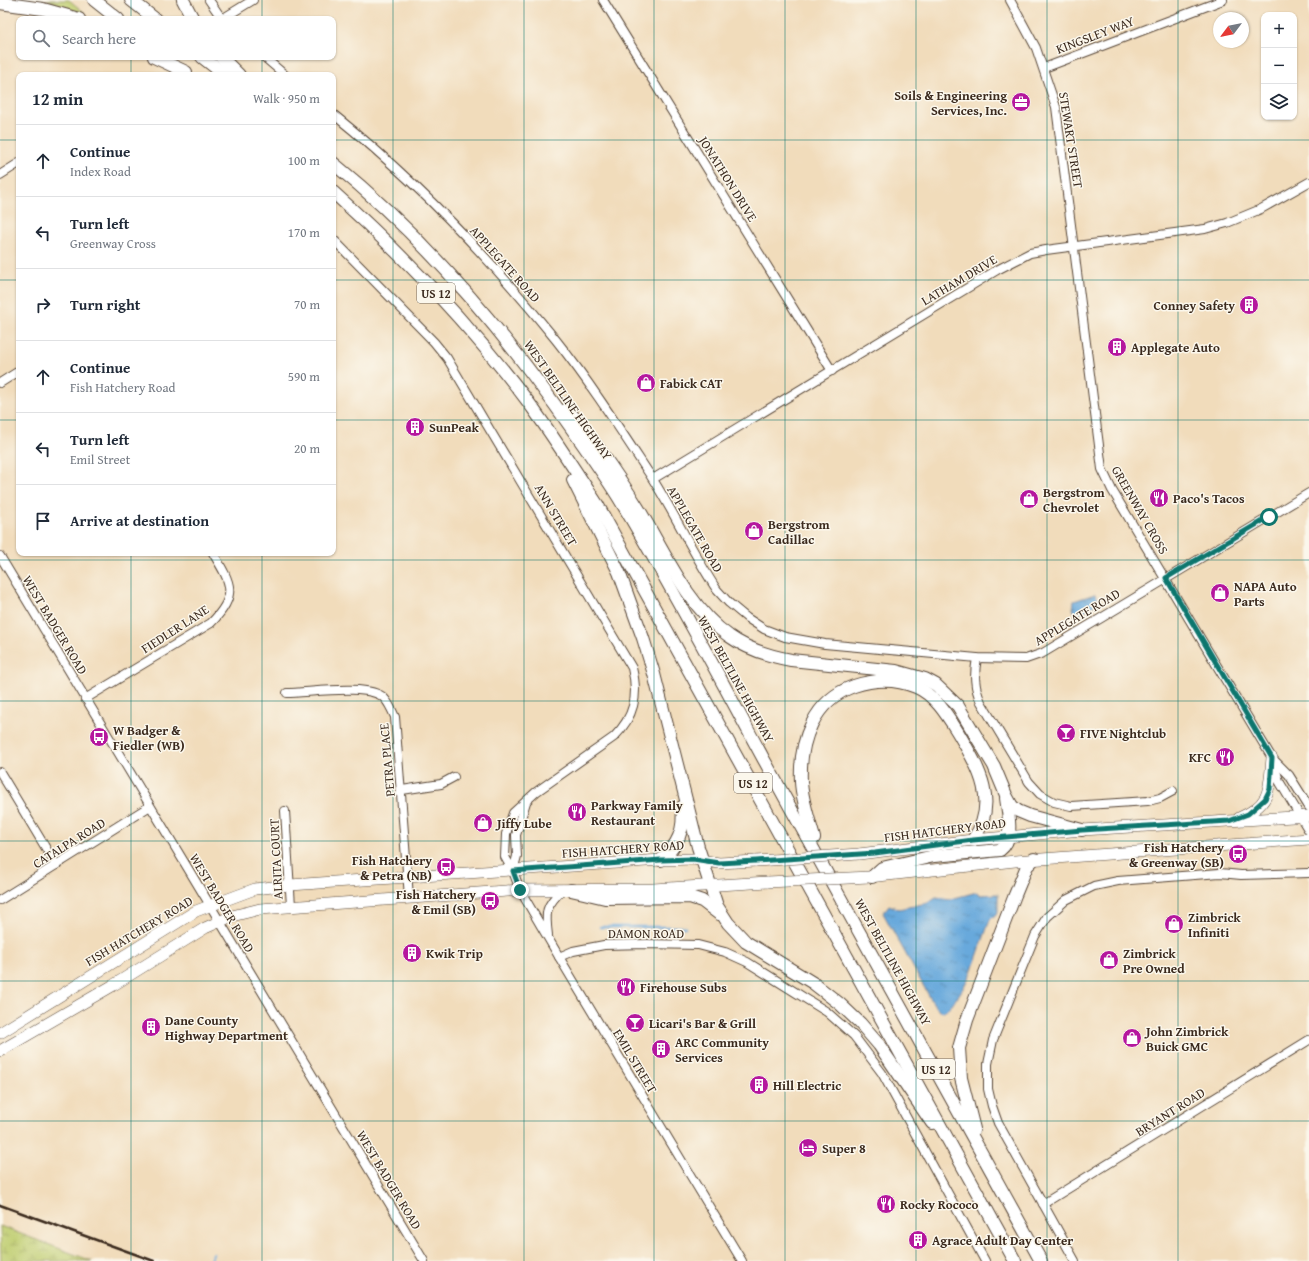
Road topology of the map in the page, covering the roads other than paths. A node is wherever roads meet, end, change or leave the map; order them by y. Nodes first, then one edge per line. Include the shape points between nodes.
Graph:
1 (94, 0) edge
2 (131, 0) edge
3 (183, 0) edge
4 (209, 0) edge
5 (253, 0) edge
6 (603, 0) edge
7 (1010, 0) edge
8 (1223, 0) edge
9 (2, 4) edge
10 (68, 16) edge
11 (114, 16) edge
12 (151, 16) edge
13 (191, 16) edge
14 (220, 16) edge
15 (227, 16) edge
16 (160, 60) edge
17 (170, 60) edge
18 (206, 60) edge
19 (224, 60) edge
20 (268, 60) edge
21 (1044, 68) junction
22 (184, 72) edge
23 (185, 72) edge
24 (221, 72) edge
25 (236, 72) edge
26 (282, 72) edge
27 (336, 116) edge
28 (336, 164) edge
29 (16, 165) edge
30 (0, 174) edge
31 (1309, 182) edge
32 (336, 195) edge
33 (336, 242) edge
34 (1074, 245) junction
35 (514, 348) junction
36 (832, 371) junction
37 (16, 373) edge
38 (0, 383) edge
39 (529, 403) junction
40 (653, 479) junction
41 (1309, 493) edge
42 (0, 556) edge
43 (215, 556) edge
44 (1166, 578) junction
45 (977, 658) junction
46 (287, 693) dead end
47 (85, 699) junction
48 (668, 731) junction
49 (1272, 758) junction
50 (1, 775) edge
51 (454, 777) dead end
52 (402, 790) junction
53 (1173, 791) dead end
54 (1006, 795) junction
55 (150, 806) junction
56 (1309, 807) edge
57 (285, 811) dead end
58 (1305, 816) edge
59 (1229, 821) junction
60 (1082, 830) junction
61 (1309, 831) edge
62 (1009, 837) junction
63 (1309, 839) edge
64 (973, 840) junction
65 (819, 856) junction
66 (1034, 859) junction
67 (661, 860) junction
68 (703, 860) junction
69 (56, 865) junction
70 (513, 871) junction
71 (1309, 873) edge
72 (871, 877) junction
73 (408, 878) junction
74 (290, 885) junction
75 (710, 885) junction
76 (567, 889) junction
77 (520, 890) junction
78 (409, 897) junction
79 (0, 900) edge
80 (210, 905) junction
81 (291, 906) junction
82 (220, 921) junction
83 (728, 923) junction
84 (548, 938) junction
85 (559, 957) junction
86 (0, 1033) edge
87 (1309, 1040) edge
88 (0, 1051) edge
89 (978, 1147) junction
90 (966, 1171) junction
91 (1043, 1204) junction
92 (424, 1261) edge
93 (742, 1261) edge
94 (985, 1261) edge
95 (1015, 1261) edge
96 (1041, 1261) edge
97 (1074, 1261) edge

1 - 11 highway
2 - 12 highway
3 - 13 highway
4 - 14 street
5 - 15 street
6 - 36 street, JONATHON DRIVE
7 - 21 street, STEWART STREET
8 - 21 street, KINGSLEY WAY
9 - 10 highway via 43,9
16 - 22 highway
17 - 23 highway
18 - 24 highway
19 - 25 highway
20 - 26 street
21 - 34 street, STEWART STREET via 1056,107
27 - 40 street, APPLEGATE ROAD via 372,146 444,214 495,269 561,347
28 - 35 highway, WEST BELTLINE HIGHWAY / US 12 via 366,189 469,296
29 - 30 street
31 - 34 street, LATHAM DRIVE via 1261,209 1205,229
32 - 39 highway, US 12 via 449,306
33 - 70 street, ANN STREET via 429,336 446,358 632,668 636,694 624,727 614,737 543,787 513,813 506,834 505,857
34 - 36 street, LATHAM DRIVE via 1030,253 997,270
34 - 44 street, GREENWAY CROSS via 1101,463 1112,490
35 - 54 highway via 599,450 637,506 696,604 724,632 752,649 774,657 896,670 930,682 958,706 994,766
35 - 65 highway, WEST BELTLINE HIGHWAY / US 12 via 617,496
36 - 40 street, LATHAM DRIVE
37 - 38 street
39 - 48 highway via 581,495 619,572 654,674
39 - 90 highway, US 12 via 597,504 621,545
40 - 45 street, APPLEGATE ROAD via 717,590 747,618 764,629 785,637 825,644
41 - 44 street, APPLEGATE ROAD
42 - 47 street, WEST BADGER ROAD
43 - 47 street, FIEDLER LANE via 229,583 229,597 224,610 211,623
44 - 45 street, APPLEGATE ROAD via 1043,653 1026,659
44 - 49 street, GREENWAY CROSS
45 - 53 street via 974,674 981,702 1029,782 1040,794 1054,802 1071,806 1148,801
46 - 52 street, PETRA PLACE via 354,689 372,691 384,697 395,717
47 - 55 street, WEST BADGER ROAD
48 - 67 highway via 683,822 678,840
48 - 68 highway
49 - 56 street, GREENWAY CROSS via 1289,775
49 - 58 street, GREENWAY CROSS via 1279,781
49 - 59 main road via 1270,789 1265,799 1248,814
50 - 69 street
51 - 52 street via 441,784
52 - 73 street, PETRA PLACE
54 - 60 highway via 1018,811
54 - 62 highway
55 - 69 street, CATALPA ROAD
55 - 80 street, WEST BADGER ROAD
57 - 74 street, ALRITA COURT
58 - 59 main road, FISH HATCHERY ROAD
58 - 61 street, GREENWAY CROSS
59 - 60 main road, FISH HATCHERY ROAD
60 - 62 main road, FISH HATCHERY ROAD
62 - 64 main road, FISH HATCHERY ROAD
62 - 72 highway via 1000,850 934,856 882,868
63 - 66 main road
64 - 65 highway via 982,826 984,791 976,765 952,723 940,706 918,688 902,682 874,681 847,689 835,696 817,714 806,734 802,749 801,782
64 - 68 main road, FISH HATCHERY ROAD, bridge via 859,854 719,863
65 - 89 highway, WEST BELTLINE HIGHWAY / US 12
66 - 72 main road
66 - 89 highway via 1027,866 1015,895 967,1020 959,1048 961,1078
67 - 68 main road, FISH HATCHERY ROAD
67 - 70 main road, FISH HATCHERY ROAD
68 - 75 highway
69 - 79 street, CATALPA ROAD
70 - 73 main road, FISH HATCHERY ROAD
70 - 77 street, EMIL STREET
71 - 91 street via 1220,873 1118,881 1084,890 1066,900 1047,917 1025,957 993,1040 988,1064 988,1089 998,1123
72 - 75 main road, bridge
73 - 74 main road, FISH HATCHERY ROAD
73 - 78 street, PETRA PLACE
74 - 80 main road, FISH HATCHERY ROAD via 255,889
74 - 81 street, ALRITA COURT
75 - 76 main road via 653,889
75 - 83 highway via 717,906
76 - 77 main road
76 - 83 highway via 605,898 690,897 708,905
76 - 84 street via 553,898 548,906
77 - 78 main road
77 - 84 street, EMIL STREET
78 - 81 main road
80 - 82 street, WEST BADGER ROAD
80 - 86 main road, FISH HATCHERY ROAD via 196,911
81 - 82 main road via 260,908
82 - 88 main road
82 - 92 street, WEST BADGER ROAD
83 - 90 highway via 746,942 813,983 860,1023 879,1045
84 - 85 street, EMIL STREET
85 - 93 street, EMIL STREET
85 - 94 street, DAMON ROAD via 573,951 604,945 698,946 734,956 760,969 827,1012 862,1046 891,1088
87 - 91 street, BRYANT ROAD
89 - 96 highway, WEST BELTLINE HIGHWAY / US 12
90 - 95 highway, US 12
91 - 97 street

